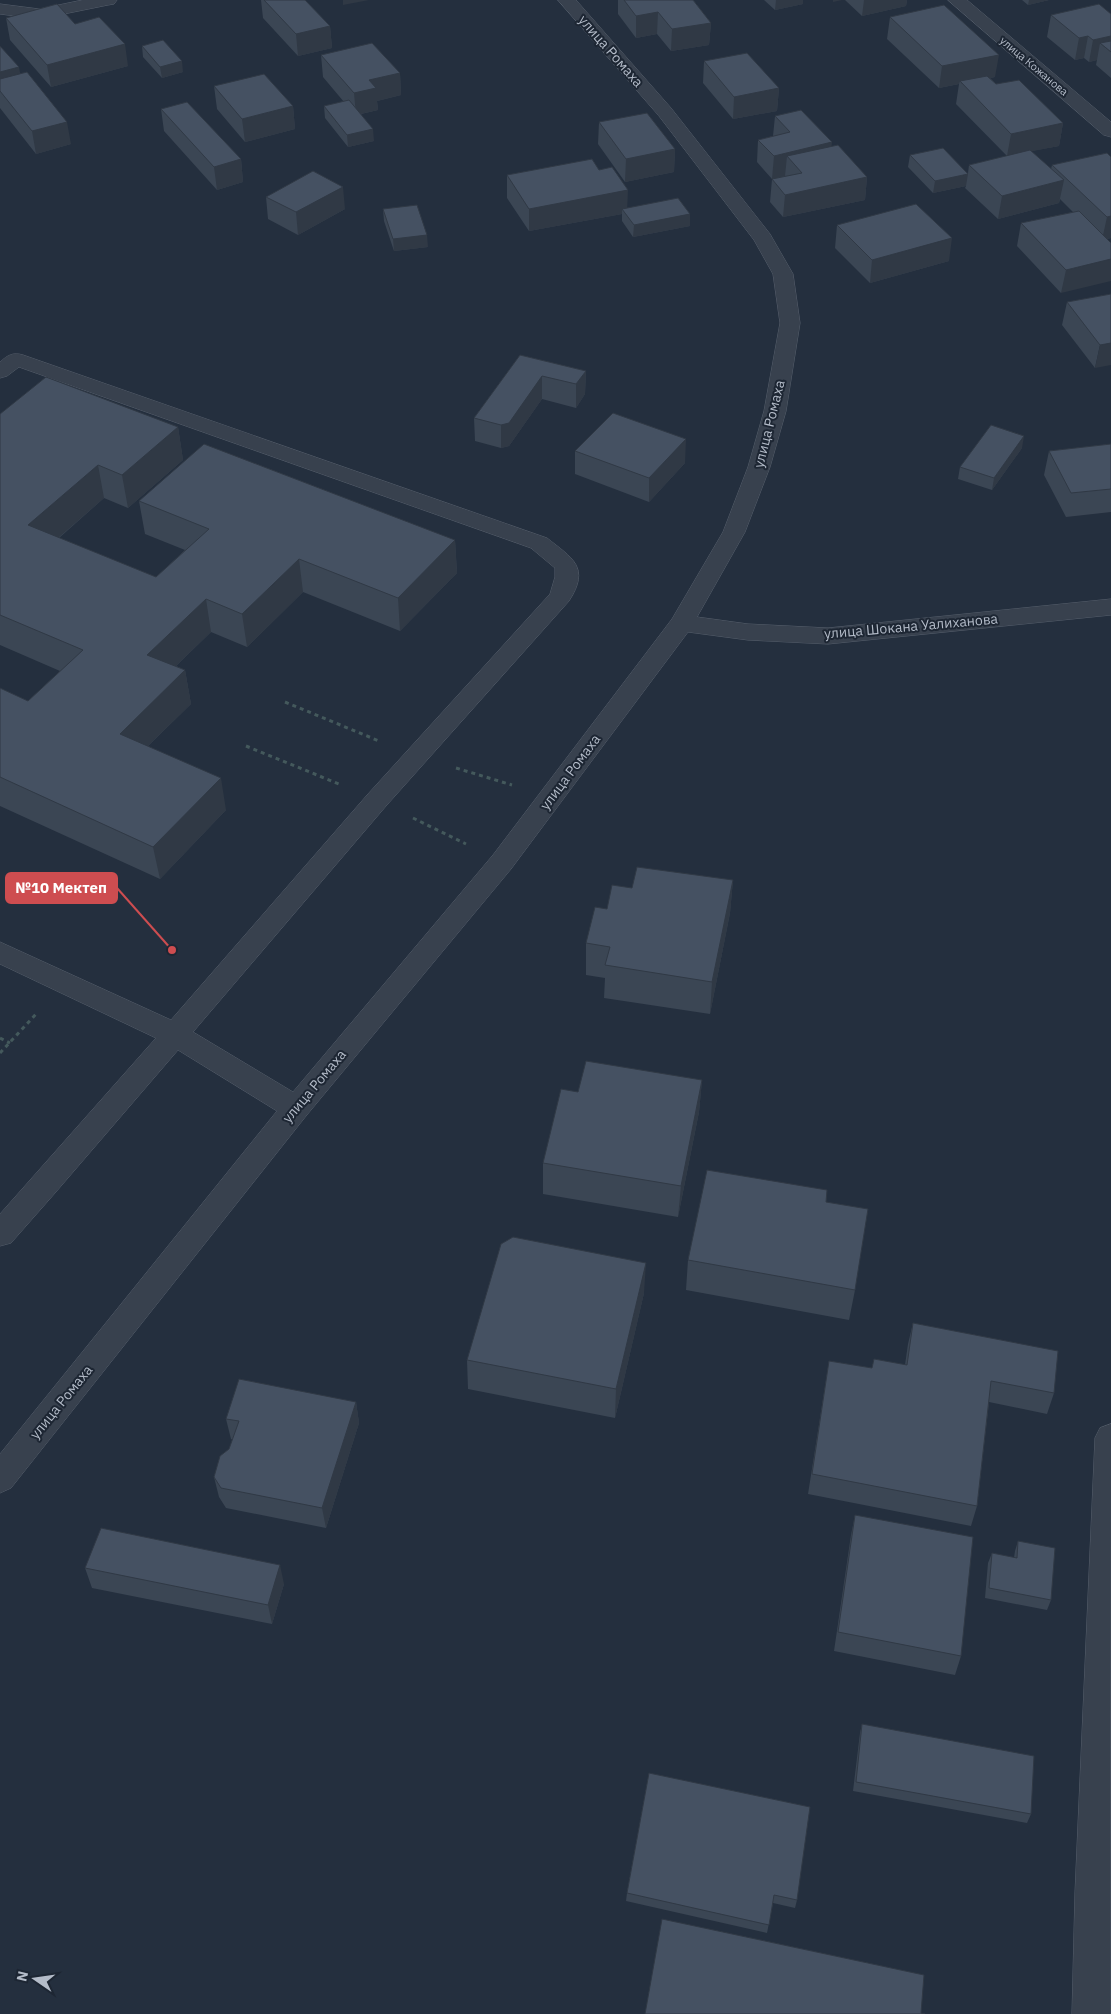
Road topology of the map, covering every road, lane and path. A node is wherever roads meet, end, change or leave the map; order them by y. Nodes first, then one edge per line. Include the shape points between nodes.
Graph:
1 (108, 0) edge
2 (567, 0) edge
3 (957, 0) edge
4 (0, 9) edge
5 (1111, 131) edge
6 (0, 372) edge
7 (1109, 613) edge
8 (682, 623) junction
9 (0, 952) edge
10 (65, 982) junction
11 (174, 1034) junction
12 (0, 1038) edge
13 (10, 1042) junction
14 (0, 1053) edge
15 (296, 1108) junction
16 (0, 1234) edge
17 (1111, 1438) edge
18 (0, 1478) edge
19 (1102, 1895) edge
20 (1091, 2014) edge

1 - 4 street via 39,14
2 - 8 street, улица Ромаха via 665,112 763,238 783,274 790,323 775,411 759,467 734,532
3 - 5 street, улица Кожанова
6 - 11 street via 16,359 539,543 566,565 567,577 561,596 377,800
7 - 8 street, улица Шокана Уалиханова via 828,636 748,632
8 - 15 street, улица Ромаха via 502,862
9 - 10 street
10 - 11 street
10 - 13 path
11 - 15 street
11 - 16 street
12 - 13 path
13 - 14 path
15 - 18 street, улица Ромаха
17 - 19 street
19 - 20 street

